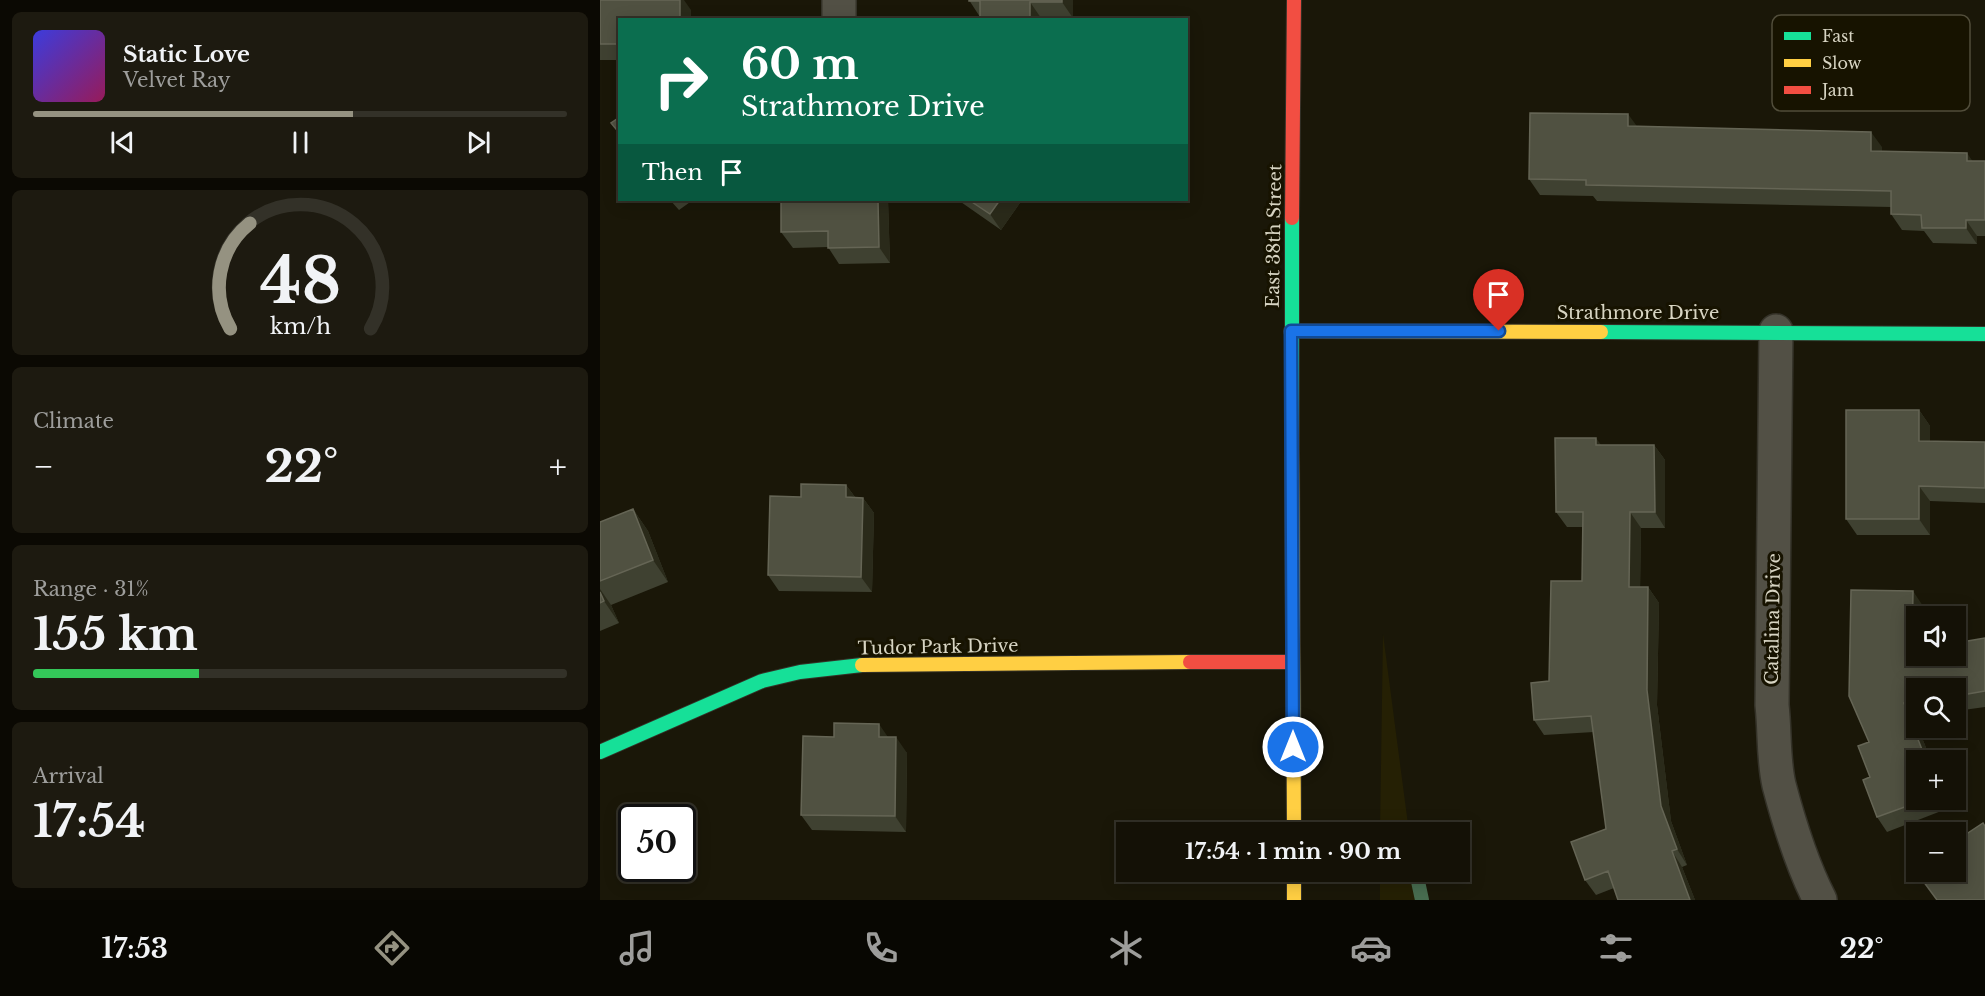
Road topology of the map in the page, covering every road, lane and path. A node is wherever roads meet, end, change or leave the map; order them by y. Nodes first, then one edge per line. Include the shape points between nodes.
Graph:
1 (839, 0) edge
2 (1294, 0) edge
3 (839, 18) edge
4 (1291, 331) junction
5 (1776, 331) junction
6 (1985, 334) edge
7 (1293, 662) junction
8 (600, 752) edge
9 (1294, 822) edge
10 (1294, 882) edge
11 (1294, 900) edge
12 (1820, 900) edge

1 - 3 street
2 - 4 street, East 38th Street
4 - 5 street, Strathmore Drive
4 - 7 street, East 38th Street
5 - 6 street, Strathmore Drive
5 - 12 street, Catalina Drive via 1774,745 1779,784 1809,878
7 - 8 street, Tudor Park Drive via 876,664 814,669 739,689 654,732
7 - 9 street, East 38th Street
10 - 11 street

